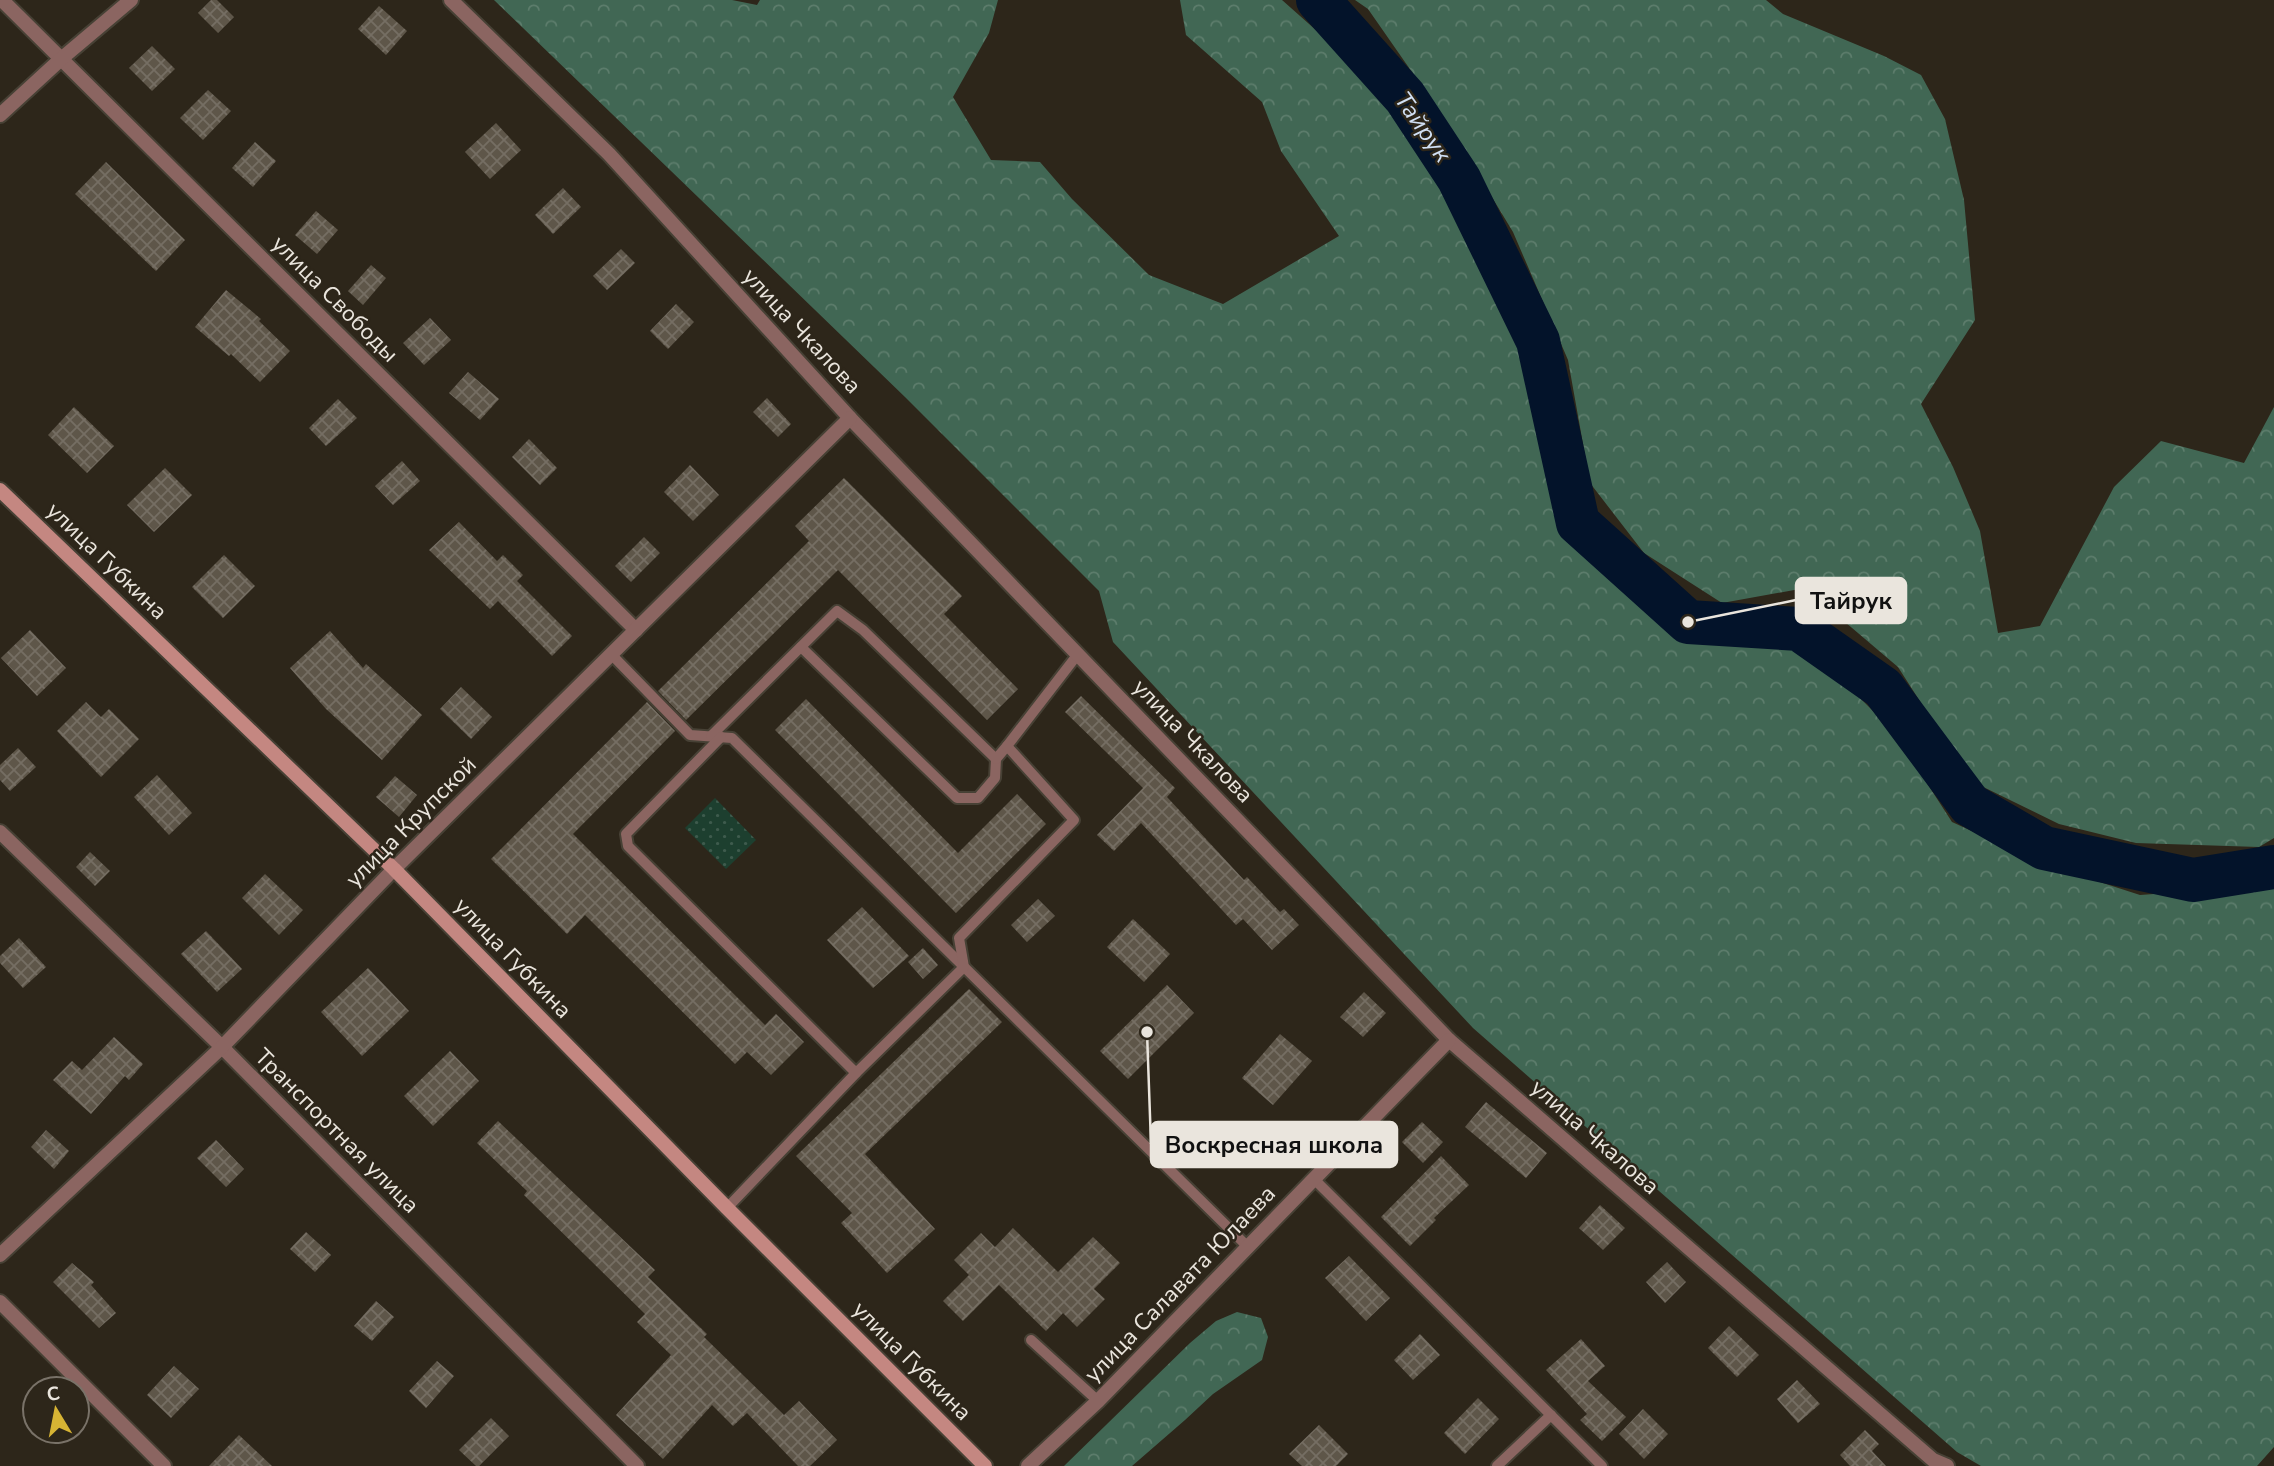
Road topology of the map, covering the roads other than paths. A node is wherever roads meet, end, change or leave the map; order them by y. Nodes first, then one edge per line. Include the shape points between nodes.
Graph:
1 (2, 0) edge
2 (131, 0) edge
3 (451, 0) edge
4 (61, 59) junction
5 (0, 115) edge
6 (850, 418) junction
7 (0, 490) edge
8 (636, 630) junction
9 (801, 647) junction
10 (611, 654) junction
11 (1078, 654) junction
12 (716, 737) junction
13 (1007, 746) junction
14 (996, 759) junction
15 (0, 832) edge
16 (394, 869) junction
17 (964, 967) junction
18 (1449, 1040) junction
19 (222, 1047) junction
20 (856, 1073) junction
21 (1314, 1179) junction
22 (727, 1208) junction
23 (1248, 1247) junction
24 (0, 1255) edge
25 (0, 1302) edge
26 (1031, 1340) dead end
27 (1098, 1401) junction
28 (1551, 1415) junction
29 (163, 1466) edge
30 (637, 1466) edge
31 (985, 1466) edge
32 (1028, 1466) edge
33 (1497, 1466) edge
34 (1602, 1466) edge
35 (1947, 1466) edge

1 - 4 street, улица Свободы
2 - 4 street
3 - 6 street, улица Чкалова via 609,154
4 - 5 street
4 - 8 street, улица Свободы
6 - 8 street, улица Крупской
6 - 11 street, улица Чкалова
7 - 16 main road, улица Губкина
8 - 10 street, улица Крупской
9 - 12 lane
9 - 14 lane via 837,611 863,630
9 - 14 lane via 957,797 978,798 995,778
10 - 12 lane via 690,735
10 - 16 street, улица Крупской
11 - 13 lane
11 - 18 street, улица Чкалова
12 - 17 lane via 732,738
12 - 20 lane via 626,834 628,846
13 - 14 lane
13 - 17 lane via 1074,820 959,938
15 - 19 street, Транспортная улица
16 - 19 street, улица Крупской
16 - 22 main road, улица Губкина
17 - 20 lane
17 - 23 lane
18 - 21 street, улица Салавата Юлаева
18 - 35 street, улица Чкалова via 1933,1460
19 - 24 street, улица Крупской
19 - 30 street, Транспортная улица
20 - 22 lane
21 - 23 street, улица Салавата Юлаева
21 - 28 lane
22 - 31 main road, улица Губкина
23 - 27 street, улица Салавата Юлаева
25 - 29 street
26 - 27 lane
27 - 32 street, улица Салавата Юлаева
28 - 33 lane
28 - 34 lane

